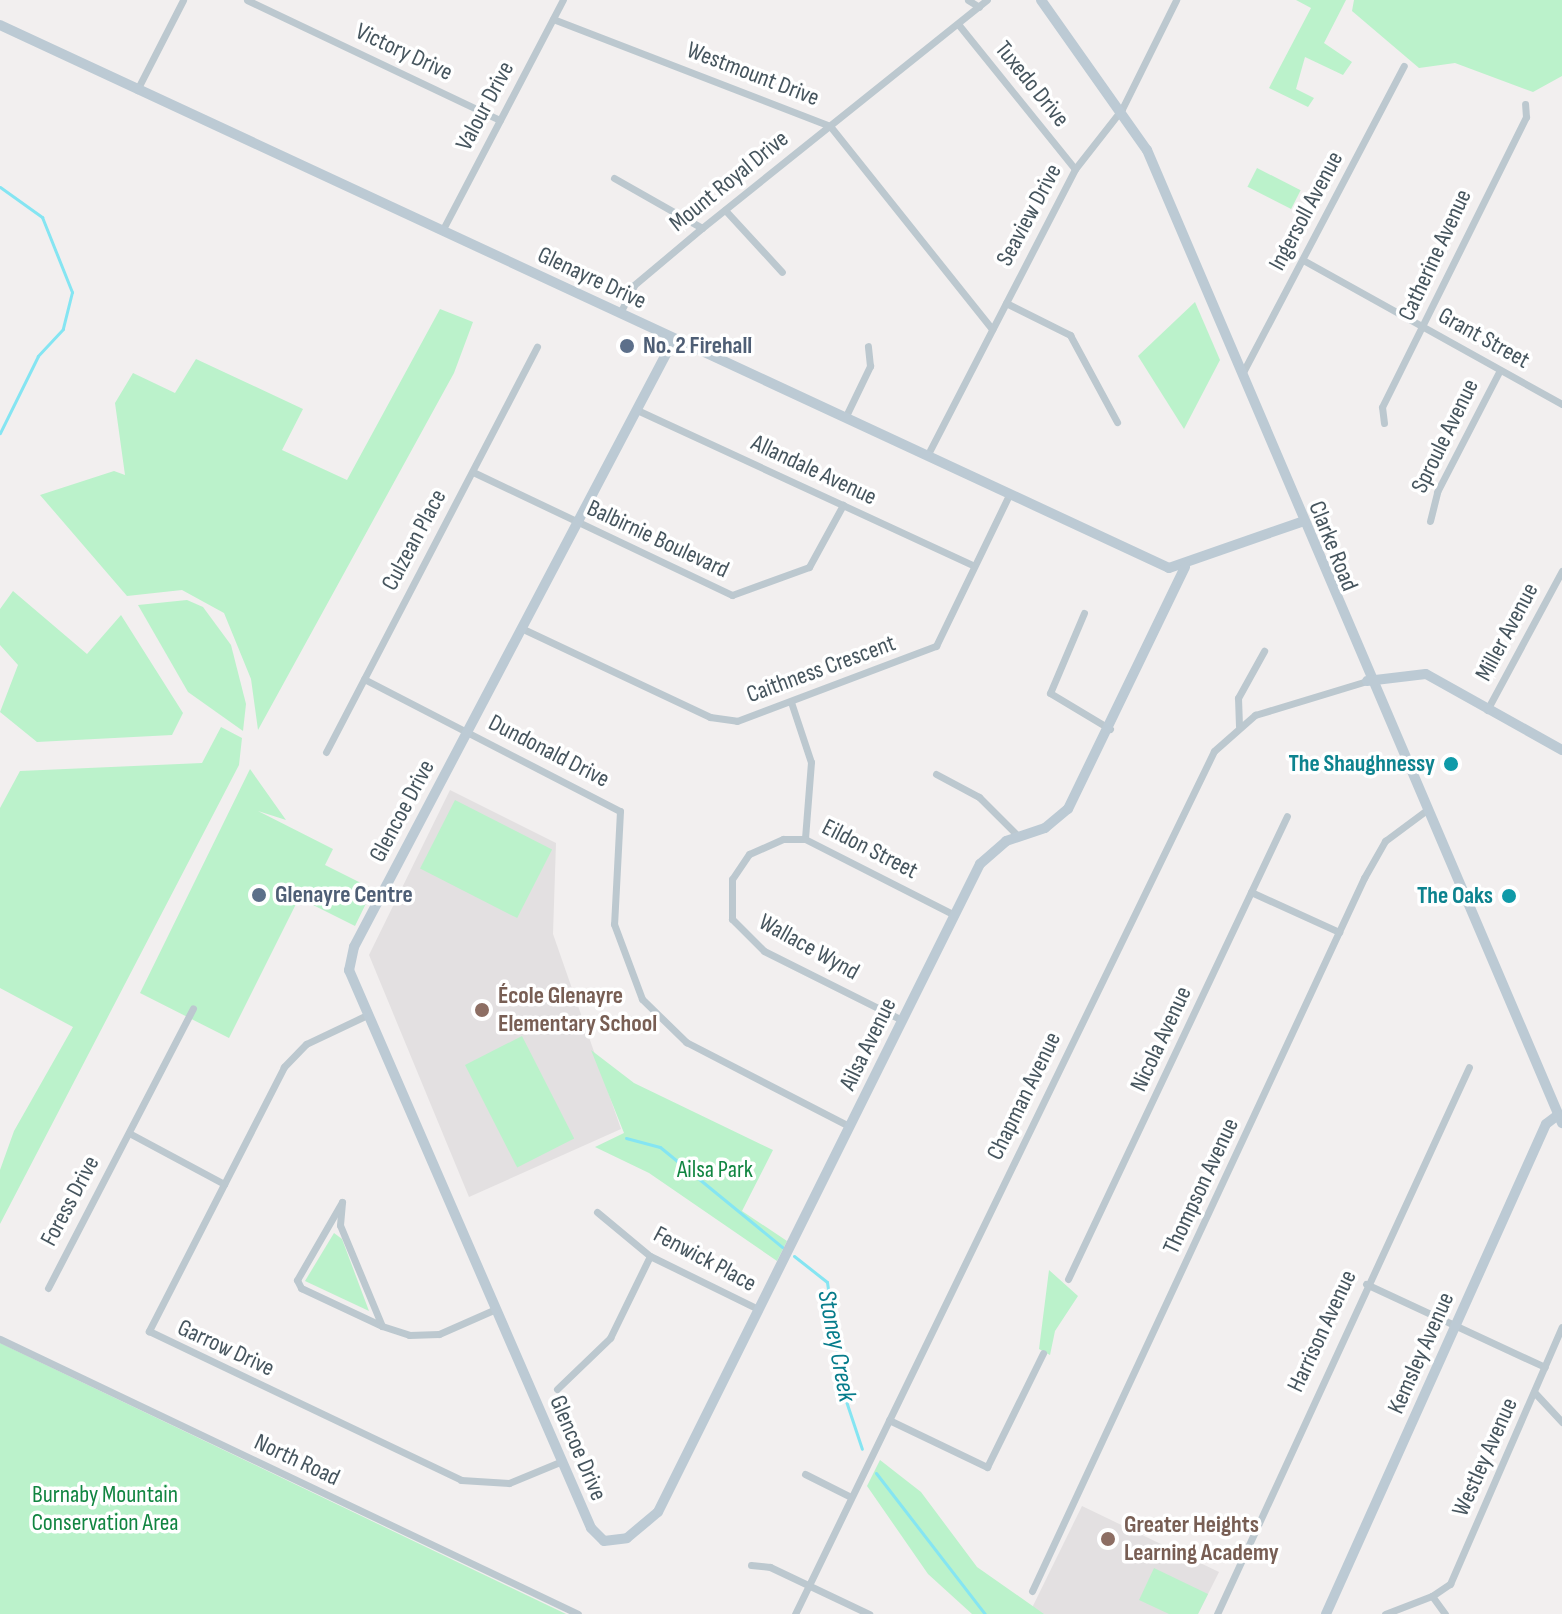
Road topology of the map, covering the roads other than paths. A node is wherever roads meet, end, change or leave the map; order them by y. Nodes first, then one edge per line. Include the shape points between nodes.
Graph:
1 (183, 0) edge
2 (247, 0) edge
3 (563, 0) edge
4 (968, 0) edge
5 (987, 0) edge
6 (1041, 0) edge
7 (1176, 0) edge
8 (979, 7) junction
9 (553, 19) junction
10 (958, 24) junction
11 (0, 25) edge
12 (1404, 66) dead end
13 (137, 90) junction
14 (1525, 104) dead end
15 (1122, 109) junction
16 (500, 120) junction
17 (830, 126) junction
18 (1075, 169) junction
19 (614, 178) dead end
20 (725, 210) junction
21 (702, 228) junction
22 (442, 231) junction
23 (1303, 260) junction
24 (782, 272) dead end
25 (1006, 303) junction
26 (620, 313) junction
27 (1421, 325) junction
28 (992, 329) junction
29 (674, 339) junction
30 (868, 346) dead end
31 (537, 347) dead end
32 (1500, 370) junction
33 (1242, 374) junction
34 (1562, 404) edge
35 (637, 410) junction
36 (845, 418) junction
37 (1117, 422) dead end
38 (1384, 423) dead end
39 (927, 456) junction
40 (473, 472) junction
41 (1009, 495) junction
42 (843, 505) junction
43 (1430, 521) dead end
44 (1301, 522) junction
45 (576, 524) junction
46 (974, 566) junction
47 (1185, 567) junction
48 (1562, 571) edge
49 (1084, 613) dead end
50 (521, 628) junction
51 (1264, 651) dead end
52 (364, 679) junction
53 (1367, 681) junction
54 (791, 702) junction
55 (1486, 711) junction
56 (1239, 726) junction
57 (1110, 729) junction
58 (466, 732) junction
59 (1562, 750) edge
60 (326, 752) dead end
61 (936, 774) dead end
62 (1424, 812) junction
63 (1287, 816) dead end
64 (1018, 836) junction
65 (805, 839) junction
66 (1251, 892) junction
67 (955, 915) junction
68 (1339, 932) junction
69 (193, 1008) dead end
70 (365, 1016) junction
71 (902, 1020) junction
72 (1469, 1067) dead end
73 (1560, 1119) edge
74 (849, 1126) junction
75 (129, 1133) junction
76 (224, 1184) junction
77 (597, 1212) dead end
78 (650, 1256) junction
79 (1068, 1279) dead end
80 (1366, 1284) junction
81 (48, 1288) dead end
82 (496, 1309) junction
83 (758, 1309) junction
84 (382, 1326) junction
85 (1456, 1326) junction
86 (1562, 1327) edge
87 (0, 1339) edge
88 (1043, 1353) dead end
89 (1545, 1367) junction
90 (557, 1389) dead end
91 (1535, 1393) junction
92 (889, 1420) junction
93 (1562, 1422) edge
94 (562, 1461) junction
95 (805, 1474) dead end
96 (851, 1497) junction
97 (597, 1536) joint
98 (751, 1565) dead end
99 (809, 1585) junction
100 (1032, 1591) dead end
101 (1432, 1596) junction
102 (578, 1614) edge
103 (795, 1614) edge
104 (869, 1614) edge
105 (1217, 1614) edge
106 (1326, 1614) edge
107 (1385, 1614) edge
108 (1445, 1614) edge

1 - 13 street
2 - 16 street, Victory Drive
3 - 9 street, Valour Drive
4 - 8 street
5 - 8 street, Mount Royal Drive
6 - 15 street, Clarke Road
7 - 15 street, Seaview Drive
8 - 10 street, Mount Royal Drive
9 - 16 street, Valour Drive
9 - 17 street, Westmount Drive
10 - 17 street, Mount Royal Drive
10 - 18 street, Tuxedo Drive
11 - 13 street, Glenayre Drive
12 - 23 street, Ingersoll Avenue
13 - 22 street, Glenayre Drive
14 - 27 street, Catherine Avenue via 1526,117
15 - 18 street, Seaview Drive
15 - 33 street, Clarke Road
16 - 22 street, Valour Drive
17 - 20 street, Mount Royal Drive
17 - 28 street, Westmount Drive
18 - 25 street, Seaview Drive
19 - 21 street
20 - 21 street, Mount Royal Drive
20 - 24 street
21 - 26 street, Mount Royal Drive via 634,285
22 - 26 street, Glenayre Drive
23 - 27 street, Grant Street
23 - 33 street, Ingersoll Avenue
25 - 28 street, Seaview Drive
25 - 37 street via 1070,335
26 - 29 street, Glenayre Drive
27 - 32 street, Grant Street
27 - 38 street, Catherine Avenue via 1382,407
28 - 39 street, Seaview Drive
29 - 35 street, Glencoe Drive
29 - 36 street, Glenayre Drive
30 - 36 street via 870,366
31 - 40 street, Culzean Place
32 - 34 street, Grant Street
32 - 43 street, Sproule Avenue via 1435,497
33 - 44 street, Clarke Road
35 - 42 street, Allandale Avenue
35 - 45 street, Glencoe Drive
36 - 39 street, Glenayre Drive
39 - 41 street, Glenayre Drive
40 - 45 street, Balbirnie Boulevard
40 - 52 street, Culzean Place
41 - 46 street, Caithness Crescent
41 - 47 street, Glenayre Drive via 1165,567
42 - 45 street, Balbirnie Boulevard via 809,567 737,595
42 - 46 street, Allandale Avenue
44 - 47 street
44 - 53 street, Clarke Road
45 - 50 street, Glencoe Drive
46 - 54 street, Caithness Crescent via 936,646
47 - 57 street, Ailsa Avenue
48 - 55 street, Miller Avenue
49 - 57 street via 1050,693
50 - 54 street, Caithness Crescent via 720,720
50 - 58 street, Glencoe Drive
51 - 56 street via 1238,698
52 - 58 street, Dundonald Drive
52 - 60 street, Culzean Place
53 - 55 street via 1419,672
53 - 56 street, Chapman Avenue
53 - 62 street, Clarke Road
54 - 65 street, Eildon Street via 811,762
55 - 59 street
56 - 92 street, Chapman Avenue via 1207,763
57 - 64 street, Ailsa Avenue via 1068,809
58 - 70 street, Glencoe Drive via 354,947 349,970
58 - 74 street, Dundonald Drive via 620,811 611,900 617,945 655,1015 711,1057
61 - 64 street via 979,797
62 - 68 street, Thompson Avenue via 1385,841
62 - 73 street, Clarke Road
63 - 66 street, Nicola Avenue
64 - 67 street, Ailsa Avenue via 980,864
65 - 67 street, Eildon Street
65 - 71 street, Wallace Wynd via 783,839 749,854 732,879 732,919 764,951
66 - 68 street
66 - 79 street, Nicola Avenue
67 - 71 street, Ailsa Avenue
68 - 100 street, Thompson Avenue
69 - 75 street, Foress Drive
70 - 76 street, Garrow Drive via 295,1054
70 - 82 street, Glencoe Drive
71 - 74 street, Ailsa Avenue
72 - 80 street, Harrison Avenue
73 - 85 street, Kemsley Avenue via 1548,1119
74 - 83 street, Ailsa Avenue
75 - 76 street
75 - 81 street, Foress Drive
76 - 94 street, Garrow Drive via 151,1335 461,1480 509,1483
77 - 78 street, Fenwick Place
78 - 83 street, Fenwick Place
78 - 90 street via 610,1338
80 - 85 street
80 - 105 street, Harrison Avenue
82 - 84 street via 439,1334
82 - 94 street, Glencoe Drive
83 - 97 street, Ailsa Avenue via 651,1522 615,1543
84 - 84 street via 297,1285 342,1202 340,1225
85 - 89 street
85 - 106 street, Kemsley Avenue
86 - 89 street, Westley Avenue
87 - 102 street, North Road
88 - 92 street via 998,1453 981,1467
89 - 91 street, Westley Avenue
91 - 93 street
91 - 101 street, Westley Avenue via 1450,1584
92 - 96 street, Chapman Avenue
94 - 97 street, Glencoe Drive
95 - 96 street
96 - 99 street, Chapman Avenue
98 - 99 street
99 - 103 street, Chapman Avenue
99 - 104 street
101 - 107 street
101 - 108 street

